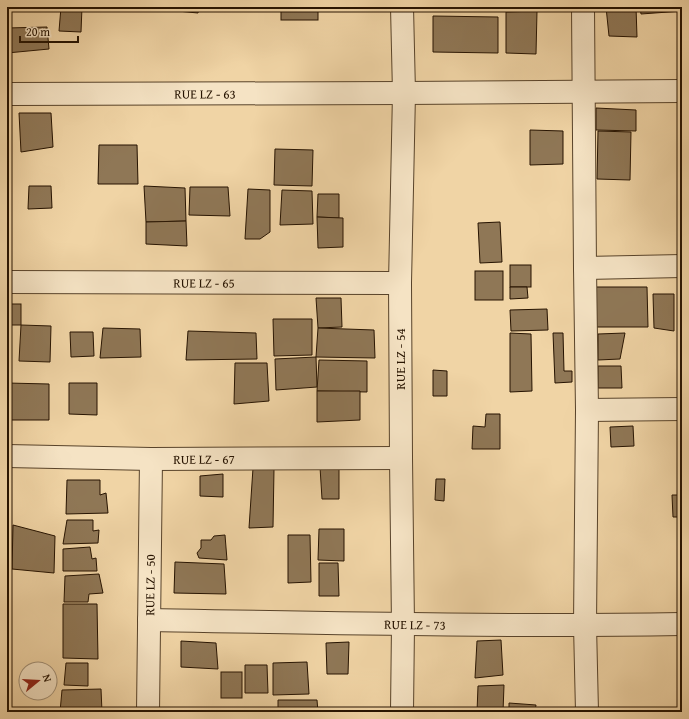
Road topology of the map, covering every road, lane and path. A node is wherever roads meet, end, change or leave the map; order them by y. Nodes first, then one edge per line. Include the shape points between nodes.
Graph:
1 (402, 7) edge
2 (583, 7) edge
3 (682, 91) edge
4 (584, 92) junction
5 (7, 94) edge
6 (404, 94) junction
7 (682, 266) edge
8 (585, 268) junction
9 (7, 282) edge
10 (400, 283) junction
11 (682, 409) edge
12 (587, 410) junction
13 (7, 456) edge
14 (151, 458) junction
15 (400, 458) junction
16 (149, 620) junction
17 (682, 624) edge
18 (403, 625) junction
19 (585, 625) junction
20 (148, 712) edge
21 (402, 712) edge
22 (587, 712) edge

1 - 6 street, RUE LZ - 54
2 - 4 street
3 - 4 street, RUE LZ - 63
4 - 6 street, RUE LZ - 63
4 - 8 street
5 - 6 street, RUE LZ - 63
6 - 10 street, RUE LZ - 54
7 - 8 street
8 - 12 street
9 - 10 street, RUE LZ - 65
10 - 15 street, RUE LZ - 54
11 - 12 street
12 - 19 street
13 - 14 street, RUE LZ - 67
14 - 15 street, RUE LZ - 67
14 - 16 street, RUE LZ - 50
15 - 18 street, RUE LZ - 54
16 - 18 street, RUE LZ - 73
16 - 20 street, RUE LZ - 50
17 - 19 street, RUE LZ - 73
18 - 19 street, RUE LZ - 73
18 - 21 street, RUE LZ - 54
19 - 22 street

